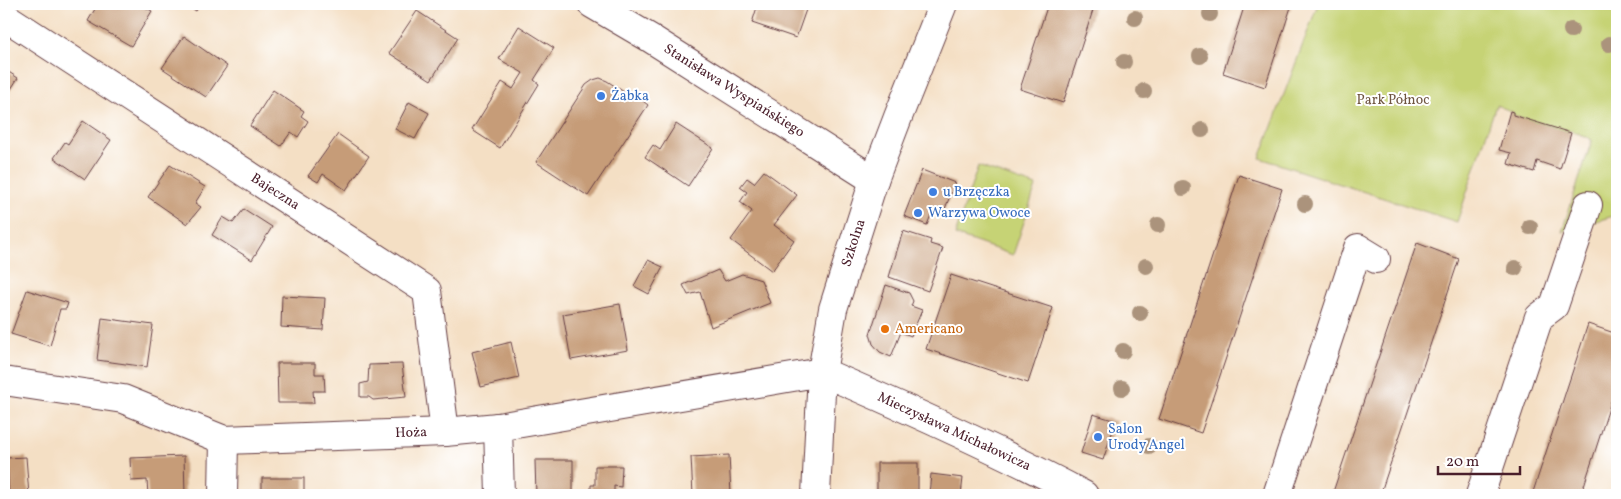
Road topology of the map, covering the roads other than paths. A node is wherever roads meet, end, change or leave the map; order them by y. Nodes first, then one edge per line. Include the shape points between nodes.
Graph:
1 (592, 4) edge
2 (943, 4) edge
3 (4, 16) edge
4 (874, 180) junction
5 (1588, 205) dead end
6 (1376, 259) dead end
7 (822, 372) junction
8 (4, 381) edge
9 (498, 427) junction
10 (445, 432) junction
11 (224, 440) junction
12 (223, 495) edge
13 (500, 495) edge
14 (816, 495) edge
15 (1084, 495) edge
16 (1278, 495) edge
17 (1480, 495) edge

1 - 4 street, Stanisława Wyspiańskiego
2 - 4 street, Szkolna
3 - 10 street, Bajeczna via 427,291
4 - 7 street, Szkolna via 833,309
5 - 17 street via 1554,306 1539,318
6 - 16 street via 1358,248
7 - 9 street, Hoża
7 - 14 street, Szkolna
7 - 15 street, Mieczysława Michałowicza
8 - 11 street, Hoża via 123,399
9 - 10 street, Hoża
9 - 13 street
10 - 11 street, Hoża
11 - 12 street

